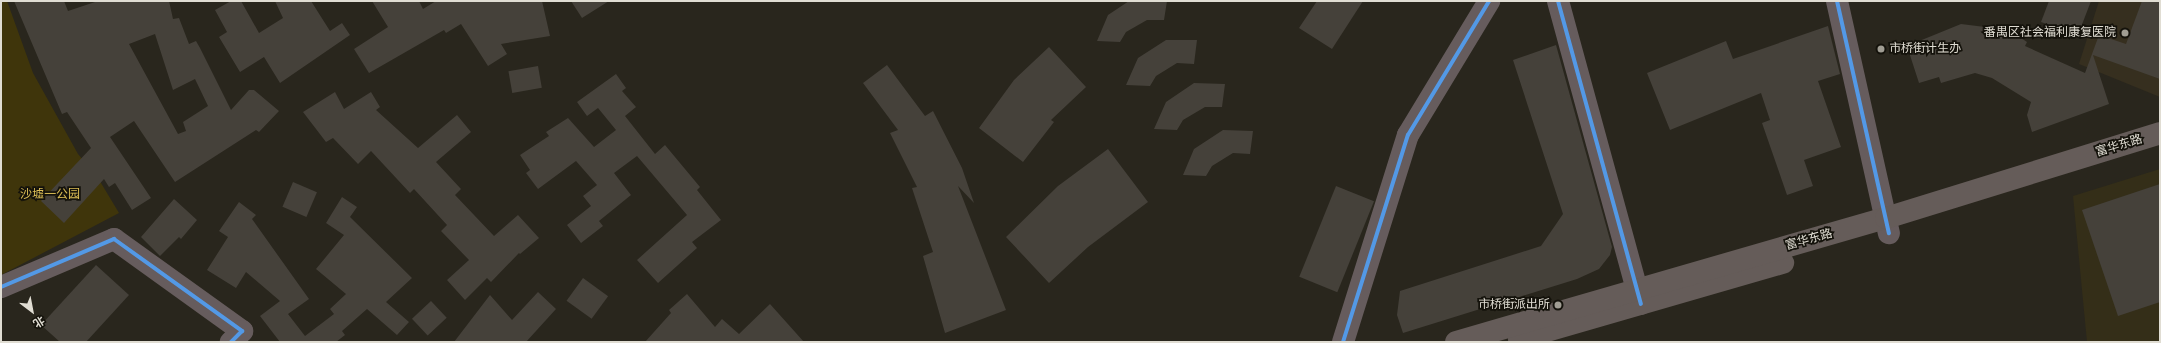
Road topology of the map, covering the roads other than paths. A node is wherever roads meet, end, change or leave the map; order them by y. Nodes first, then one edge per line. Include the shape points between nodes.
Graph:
1 (1489, 1) edge
2 (1558, 1) edge
3 (1837, 1) edge
4 (2160, 133) edge
5 (2160, 148) edge
6 (1887, 226) junction
7 (1, 287) edge
8 (1639, 296) junction
9 (231, 342) edge
10 (1343, 342) edge
11 (1456, 342) edge
12 (1510, 342) edge

1 - 10 street via 1408,135
2 - 8 street
3 - 6 street
4 - 6 main road, 富华东路
5 - 6 main road, 富华东路
6 - 8 main road, 富华东路
7 - 9 street via 114,239 242,331
8 - 11 main road, 富华东路
8 - 12 main road, 富华东路

